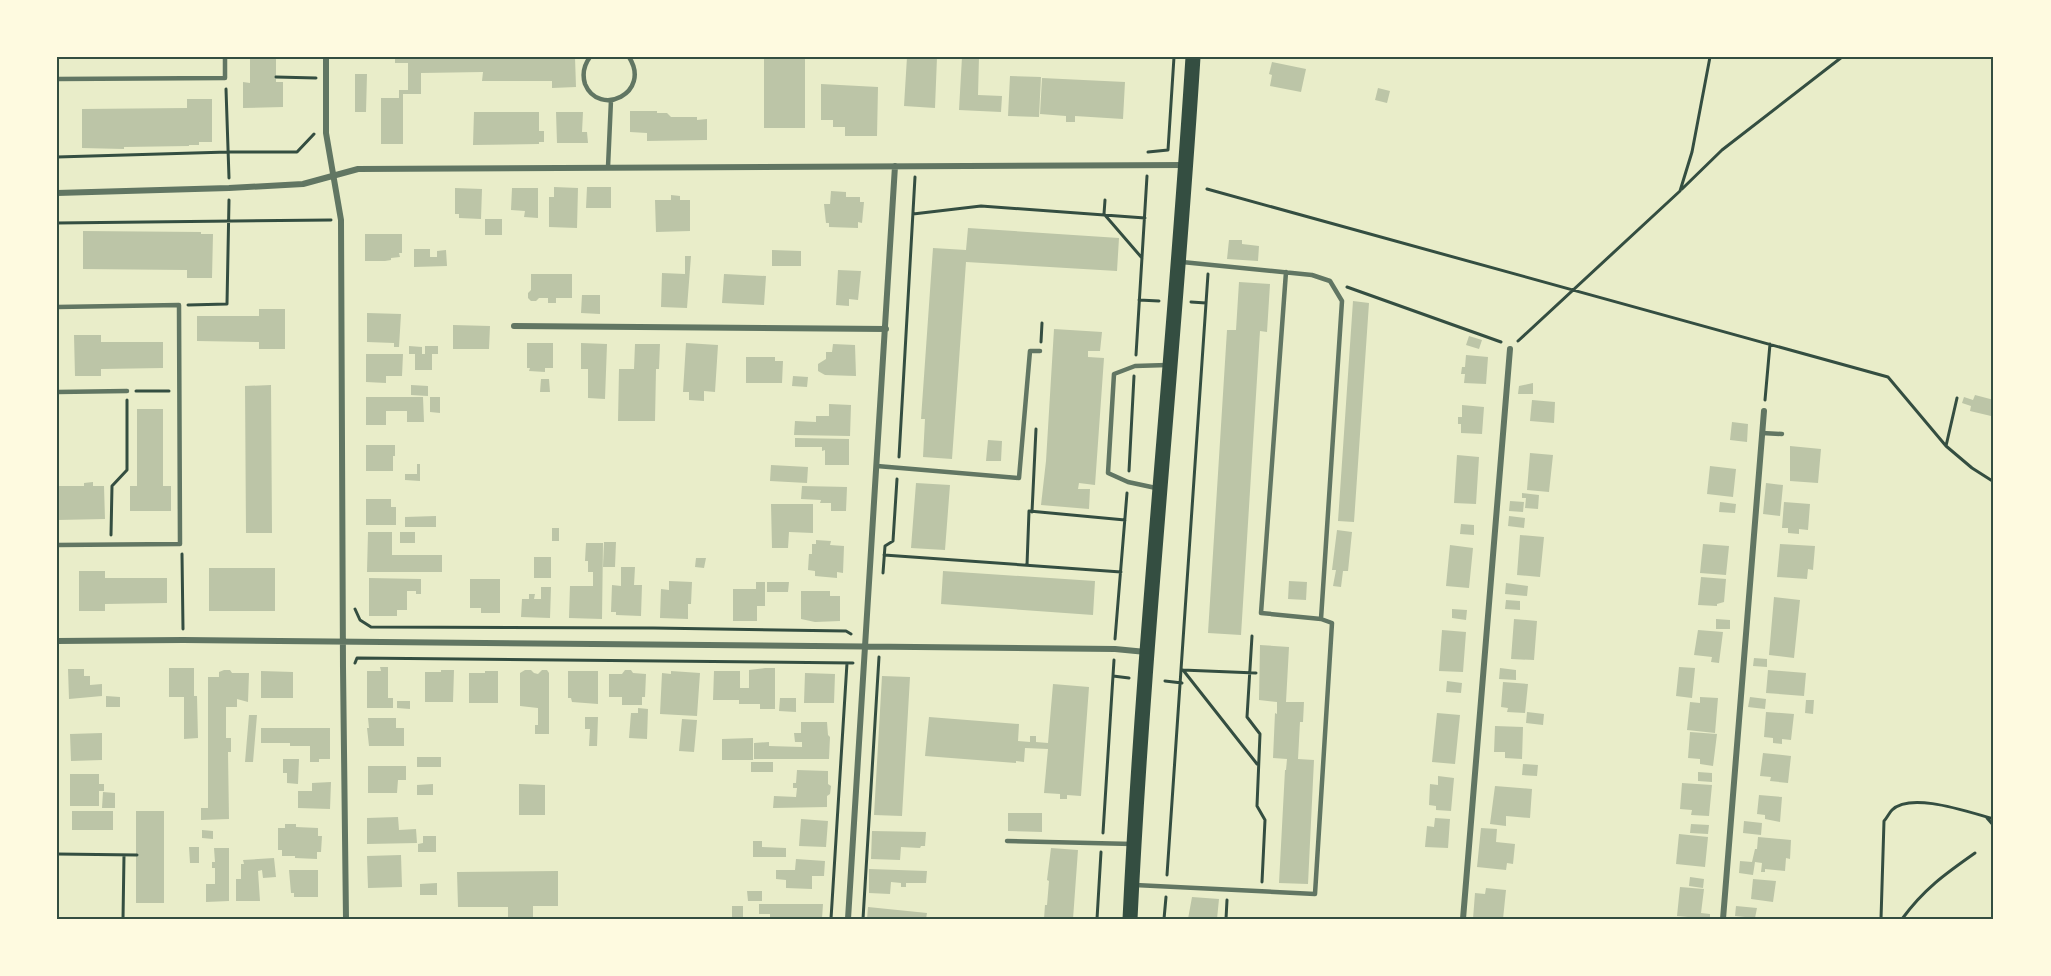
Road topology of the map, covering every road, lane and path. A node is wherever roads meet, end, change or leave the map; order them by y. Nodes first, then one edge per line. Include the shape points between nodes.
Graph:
1 (225, 57) edge
2 (326, 57) edge
3 (583, 57) edge
4 (590, 57) edge
5 (631, 57) edge
6 (1174, 57) edge
7 (1193, 57) edge
8 (1710, 57) edge
9 (1842, 57) edge
10 (583, 71) junction
11 (276, 77) dead end
12 (225, 78) junction
13 (316, 78) dead end
14 (57, 79) edge
15 (611, 100) junction
16 (326, 133) junction
17 (228, 152) junction
18 (1148, 152) dead end
19 (57, 157) edge
20 (1186, 165) junction
21 (895, 166) junction
22 (608, 168) junction
23 (334, 174) junction
24 (1148, 174) dead end
25 (910, 177) dead end
26 (229, 188) junction
27 (1207, 189) dead end
28 (1680, 191) junction
29 (57, 193) edge
30 (1105, 200) dead end
31 (913, 214) junction
32 (1104, 214) junction
33 (1145, 218) junction
34 (341, 220) junction
35 (229, 221) junction
36 (57, 223) edge
37 (1142, 258) junction
38 (1179, 261) junction
39 (1209, 264) junction
40 (1286, 272) junction
41 (1330, 281) junction
42 (1573, 290) junction
43 (1139, 300) junction
44 (1159, 301) dead end
45 (1191, 302) dead end
46 (1206, 303) junction
47 (179, 305) junction
48 (57, 307) edge
49 (514, 326) dead end
50 (886, 329) junction
51 (1770, 344) junction
52 (1510, 349) junction
53 (1040, 351) dead end
54 (1170, 365) junction
55 (1135, 366) junction
56 (127, 391) junction
57 (179, 391) junction
58 (57, 392) edge
59 (1957, 398) dead end
60 (1764, 411) joint
61 (1762, 433) junction
62 (1782, 434) dead end
63 (1946, 446) junction
64 (877, 466) junction
65 (898, 468) junction
66 (1128, 482) junction
67 (1994, 482) edge
68 (1161, 489) junction
69 (1125, 520) junction
70 (180, 544) junction
71 (57, 545) edge
72 (111, 545) junction
73 (884, 555) junction
74 (1027, 565) junction
75 (1121, 572) junction
76 (883, 576) dead end
77 (343, 607) junction
78 (1321, 619) junction
79 (1252, 636) dead end
80 (1115, 637) dead end
81 (183, 640) junction
82 (57, 641) edge
83 (343, 642) junction
84 (848, 646) junction
85 (865, 646) junction
86 (879, 646) junction
87 (1147, 652) junction
88 (1114, 655) dead end
89 (847, 663) junction
90 (864, 664) junction
91 (878, 665) junction
92 (343, 667) junction
93 (1182, 670) junction
94 (1250, 672) junction
95 (1256, 673) dead end
96 (1113, 676) junction
97 (1130, 678) dead end
98 (1165, 681) dead end
99 (1182, 683) junction
100 (1258, 765) junction
101 (1987, 817) junction
102 (1994, 819) edge
103 (1994, 826) edge
104 (1006, 841) dead end
105 (1102, 843) junction
106 (1135, 844) junction
107 (1975, 853) dead end
108 (57, 854) edge
109 (124, 855) junction
110 (136, 855) dead end
111 (1132, 885) junction
112 (1167, 886) junction
113 (1227, 889) junction
114 (1262, 892) junction
115 (123, 919) edge
116 (346, 919) edge
117 (831, 919) edge
118 (848, 919) edge
119 (863, 919) edge
120 (1097, 919) edge
121 (1130, 919) edge
122 (1164, 919) edge
123 (1226, 919) edge
124 (1463, 919) edge
125 (1723, 919) edge
126 (1881, 919) edge
127 (1902, 919) edge

1 - 12 lane
2 - 16 street
3 - 10 lane
4 - 10 lane
5 - 15 lane via 635,72 631,88
6 - 18 path via 1168,150
7 - 20 main road
8 - 28 path via 1692,152
9 - 28 path via 1722,150
10 - 15 lane via 594,95
11 - 13 path
12 - 14 lane
12 - 17 path
15 - 22 lane
16 - 17 path via 316,133 297,152
16 - 23 street
17 - 19 path
17 - 26 path
20 - 21 street
20 - 38 main road
21 - 22 street
21 - 50 street
22 - 23 street via 358,169
23 - 26 street via 303,184
23 - 34 street
24 - 33 path via 1143,202
25 - 31 path via 916,177
26 - 29 street
26 - 35 path
27 - 42 path
28 - 42 path
30 - 32 path
31 - 32 path via 981,206
31 - 65 path
32 - 33 path
32 - 37 path
33 - 37 path
34 - 35 path
34 - 77 street
35 - 36 path
35 - 47 path via 227,304
37 - 43 path
38 - 39 lane
38 - 54 main road
39 - 40 lane
39 - 46 path
40 - 41 lane via 1312,274
40 - 78 lane via 1261,613
41 - 52 path via 1500,341
41 - 78 lane via 1342,301
42 - 51 path
42 - 52 path
43 - 44 path
43 - 55 path
45 - 46 path
46 - 93 path
47 - 48 lane
47 - 57 lane
49 - 50 street
50 - 64 street
51 - 60 path
51 - 63 path via 1888,377
52 - 124 street
53 - 65 lane via 1030,351 1019,478
54 - 55 lane
54 - 68 main road
55 - 66 path
55 - 66 lane via 1114,374 1108,473
56 - 57 path
56 - 58 lane
56 - 72 path via 127,470 112,486
57 - 70 lane
59 - 63 path
60 - 61 street
61 - 62 lane
61 - 125 street
63 - 67 path
64 - 65 lane
64 - 85 street
65 - 73 path via 893,541 885,546
66 - 68 lane
66 - 69 path
68 - 87 main road
69 - 74 path via 1029,512
69 - 75 path
70 - 72 lane
70 - 81 path
71 - 72 lane
73 - 74 path
73 - 76 path
74 - 75 path
75 - 80 path
77 - 83 street
77 - 84 path via 354,607 360,621 371,627 846,632
78 - 114 lane via 1332,623 1315,894
79 - 94 path
81 - 82 street
81 - 83 street
83 - 84 street
83 - 92 street
84 - 85 street
84 - 89 path
85 - 86 street
85 - 90 street
86 - 87 street
86 - 91 path
87 - 106 main road
88 - 96 path
89 - 90 path
89 - 92 path via 357,658 354,666
89 - 117 path
90 - 91 path
90 - 118 street
91 - 119 path
92 - 116 street
93 - 94 path
93 - 99 path
93 - 100 path
94 - 95 path
94 - 100 path via 1247,717 1260,734
96 - 97 path
96 - 105 path
98 - 99 path
99 - 112 path
100 - 114 path via 1257,806 1264,820
101 - 102 path
101 - 103 path
101 - 126 path via 1925,802 1893,808 1884,821
104 - 105 lane
105 - 106 lane
105 - 120 path
106 - 111 main road
107 - 127 path via 1936,880
108 - 109 path
109 - 110 path
109 - 115 path
111 - 112 lane
111 - 121 main road
112 - 113 lane
112 - 122 path
113 - 114 lane
113 - 123 path

